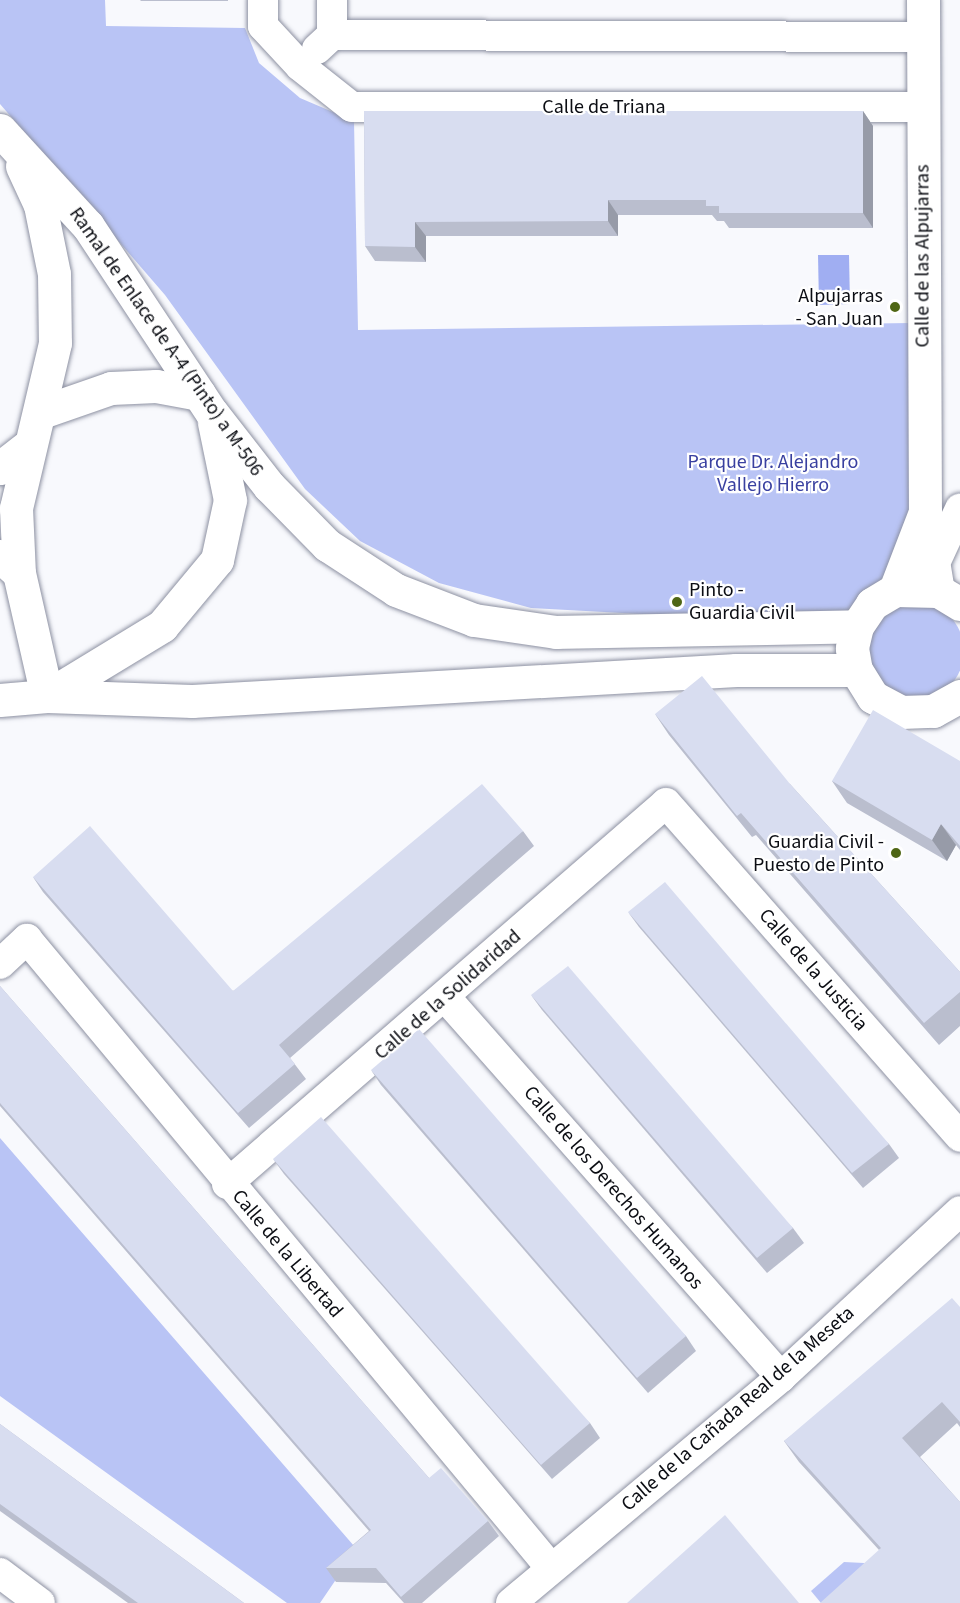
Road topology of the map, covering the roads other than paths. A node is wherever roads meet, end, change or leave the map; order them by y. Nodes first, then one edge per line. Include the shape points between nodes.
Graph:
1 (263, 0) edge
2 (332, 0) edge
3 (923, 0) edge
4 (332, 35) junction
5 (922, 37) junction
6 (300, 66) junction
7 (923, 107) junction
8 (6, 136) edge
9 (206, 404) junction
10 (42, 412) junction
11 (26, 448) junction
12 (0, 468) edge
13 (960, 509) edge
14 (925, 512) junction
15 (10, 564) edge
16 (944, 586) edge
17 (895, 590) junction
18 (857, 626) junction
19 (856, 670) junction
20 (47, 696) junction
21 (960, 696) edge
22 (0, 700) edge
23 (666, 802) joint
24 (0, 964) edge
25 (446, 998) junction
26 (960, 1137) edge
27 (227, 1184) junction
28 (955, 1224) edge
29 (781, 1377) junction
30 (550, 1567) junction
31 (0, 1573) edge
32 (40, 1603) edge
33 (511, 1603) edge

1 - 6 street, Calle de Triana via 263,26
2 - 4 street
3 - 5 main road, Calle de las Alpujarras
4 - 5 street
4 - 6 street
5 - 7 main road, Calle de las Alpujarras
6 - 7 street, Calle de Triana via 352,107
7 - 14 main road, Calle de las Alpujarras
8 - 9 main road, Ramal de Enlace de A-4 (Pinto) a M-506 via 88,226
8 - 10 main road via 40,206 54,274 55,343
9 - 10 main road via 156,386 111,388
9 - 18 main road, Ramal de Enlace de A-4 (Pinto) a M-506 via 269,486 327,545 396,590 474,620 556,632
9 - 20 main road via 230,500 217,560 162,626
10 - 11 main road
11 - 12 main road
11 - 15 main road
13 - 16 street
14 - 16 main road
14 - 17 main road
15 - 20 main road
16 - 17 main road
17 - 18 main road via 872,604
18 - 19 main road
19 - 20 main road via 736,670 192,701
19 - 21 main road via 873,697 901,712 933,711
20 - 22 main road
23 - 25 street, Calle de la Solidaridad
23 - 26 street, Calle de la Justicia
24 - 27 street, Calle de la Libertad via 27,939
25 - 27 street, Calle de la Solidaridad
25 - 29 street, Calle de los Derechos Humanos
27 - 30 street, Calle de la Libertad
28 - 29 street, Calle de la Cañada Real de la Meseta
29 - 30 street, Calle de la Cañada Real de la Meseta
30 - 33 street, Calle de la Cañada Real de la Meseta
31 - 32 street

